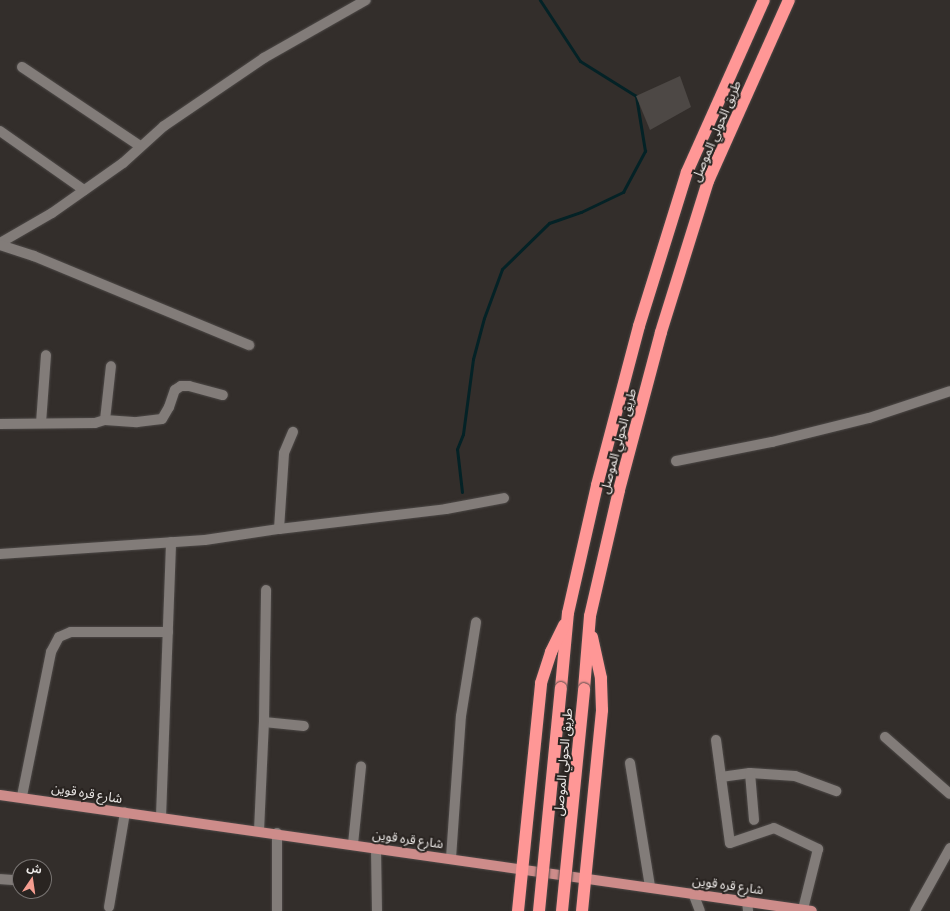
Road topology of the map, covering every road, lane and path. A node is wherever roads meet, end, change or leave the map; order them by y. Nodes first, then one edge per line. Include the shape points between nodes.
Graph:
1 (366, 0) edge
2 (764, 0) edge
3 (789, 0) edge
4 (22, 67) dead end
5 (0, 131) edge
6 (140, 146) junction
7 (84, 190) junction
8 (0, 244) edge
9 (250, 345) dead end
10 (46, 356) dead end
11 (111, 366) dead end
12 (950, 391) edge
13 (223, 396) dead end
14 (105, 420) junction
15 (41, 423) junction
16 (0, 424) edge
17 (293, 432) dead end
18 (676, 461) dead end
19 (504, 498) dead end
20 (278, 528) junction
21 (171, 542) junction
22 (0, 554) edge
23 (266, 590) dead end
24 (568, 613) junction
25 (590, 616) junction
26 (476, 622) dead end
27 (168, 632) junction
28 (264, 722) junction
29 (304, 726) dead end
30 (885, 737) dead end
31 (716, 740) dead end
32 (630, 764) dead end
33 (361, 766) dead end
34 (750, 773) junction
35 (721, 776) junction
36 (836, 791) dead end
37 (0, 794) edge
38 (950, 794) edge
39 (22, 796) junction
40 (125, 812) junction
41 (161, 817) junction
42 (754, 820) dead end
43 (259, 831) junction
44 (277, 834) junction
45 (353, 844) junction
46 (376, 848) junction
47 (950, 848) edge
48 (451, 858) junction
49 (523, 869) junction
50 (586, 878) junction
51 (0, 879) edge
52 (12, 880) edge
53 (650, 887) junction
54 (692, 893) junction
55 (747, 906) edge
56 (109, 907) dead end
57 (807, 910) edge
58 (277, 911) edge
59 (377, 911) edge
60 (518, 911) edge
61 (540, 911) edge
62 (562, 911) edge
63 (582, 911) edge
64 (700, 911) edge
65 (915, 911) edge

1 - 6 street via 264,58 164,126
2 - 24 highway, طريق الحولي الموصل via 687,172 637,334 597,485
3 - 25 highway, طريق الحولي الموصل via 708,181 661,332 619,490
4 - 6 street
5 - 7 street
6 - 7 street via 123,163
7 - 8 street via 52,213
8 - 9 street
10 - 15 street
11 - 14 street
12 - 18 street via 869,418 772,442
13 - 14 street via 181,386 175,390 162,419 137,422
14 - 15 street via 95,423
15 - 16 street
17 - 20 street via 284,453
19 - 20 street via 446,509
20 - 21 street via 205,540
21 - 22 street
21 - 27 street
23 - 28 street
24 - 49 highway via 541,683
24 - 61 highway, طريق الحولي الموصل, bridge
25 - 50 highway via 601,678 602,710
25 - 62 highway, طريق الحولي الموصل, bridge
26 - 48 street via 461,716
27 - 39 street via 71,632 59,637 51,652
27 - 41 street
28 - 29 street
28 - 43 street
30 - 38 street
31 - 35 street
32 - 53 street
33 - 45 street
34 - 35 street
34 - 36 street via 795,776
34 - 42 street
35 - 57 street via 730,843 774,828 818,848
37 - 39 main road, شارع قره قوين
39 - 40 main road, شارع قره قوين
40 - 41 main road, شارع قره قوين
40 - 56 street
41 - 43 main road, شارع قره قوين
43 - 44 main road, شارع قره قوين
44 - 45 main road, شارع قره قوين
44 - 58 street
45 - 46 main road, شارع قره قوين
46 - 48 main road, شارع قره قوين
46 - 59 street
47 - 65 street
48 - 49 main road, شارع قره قوين
49 - 50 main road, شارع قره قوين
49 - 60 highway
50 - 53 main road, شارع قره قوين
50 - 63 highway
51 - 52 street
53 - 54 main road, شارع قره قوين
54 - 55 main road, شارع قره قوين
54 - 64 street
55 - 57 main road, شارع قره قوين

